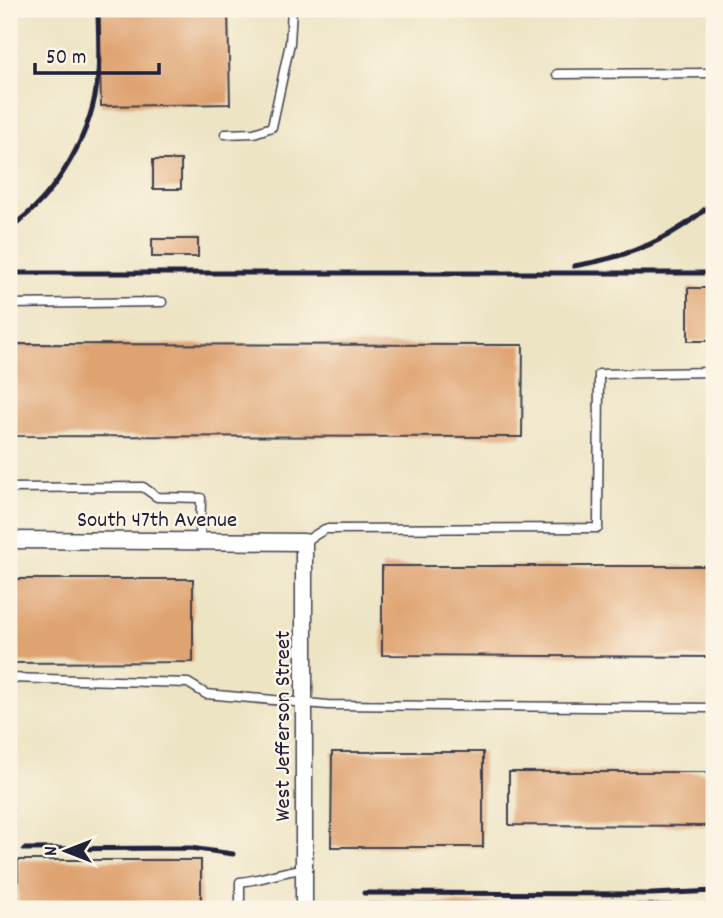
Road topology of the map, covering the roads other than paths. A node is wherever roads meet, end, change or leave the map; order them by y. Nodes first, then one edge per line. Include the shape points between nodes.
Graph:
1 (292, 9) edge
2 (714, 73) edge
3 (557, 74) dead end
4 (225, 134) dead end
5 (162, 302) dead end
6 (9, 304) edge
7 (714, 372) edge
8 (9, 488) edge
9 (9, 540) edge
10 (200, 541) junction
11 (304, 542) junction
12 (9, 678) edge
13 (303, 703) junction
14 (714, 708) edge
15 (304, 869) junction
16 (240, 909) edge
17 (304, 909) edge

1 - 4 lane via 290,43 272,127
2 - 3 lane
5 - 6 lane
7 - 11 lane via 599,374 598,528 325,529
8 - 10 lane via 143,487 157,497 201,498
9 - 10 street, South 47th Avenue
10 - 11 street, South 47th Avenue
11 - 13 street, West Jefferson Street
12 - 13 lane via 188,683 206,694
13 - 14 lane
13 - 15 street, West Jefferson Street
15 - 16 lane via 240,882
15 - 17 street, West Jefferson Street

